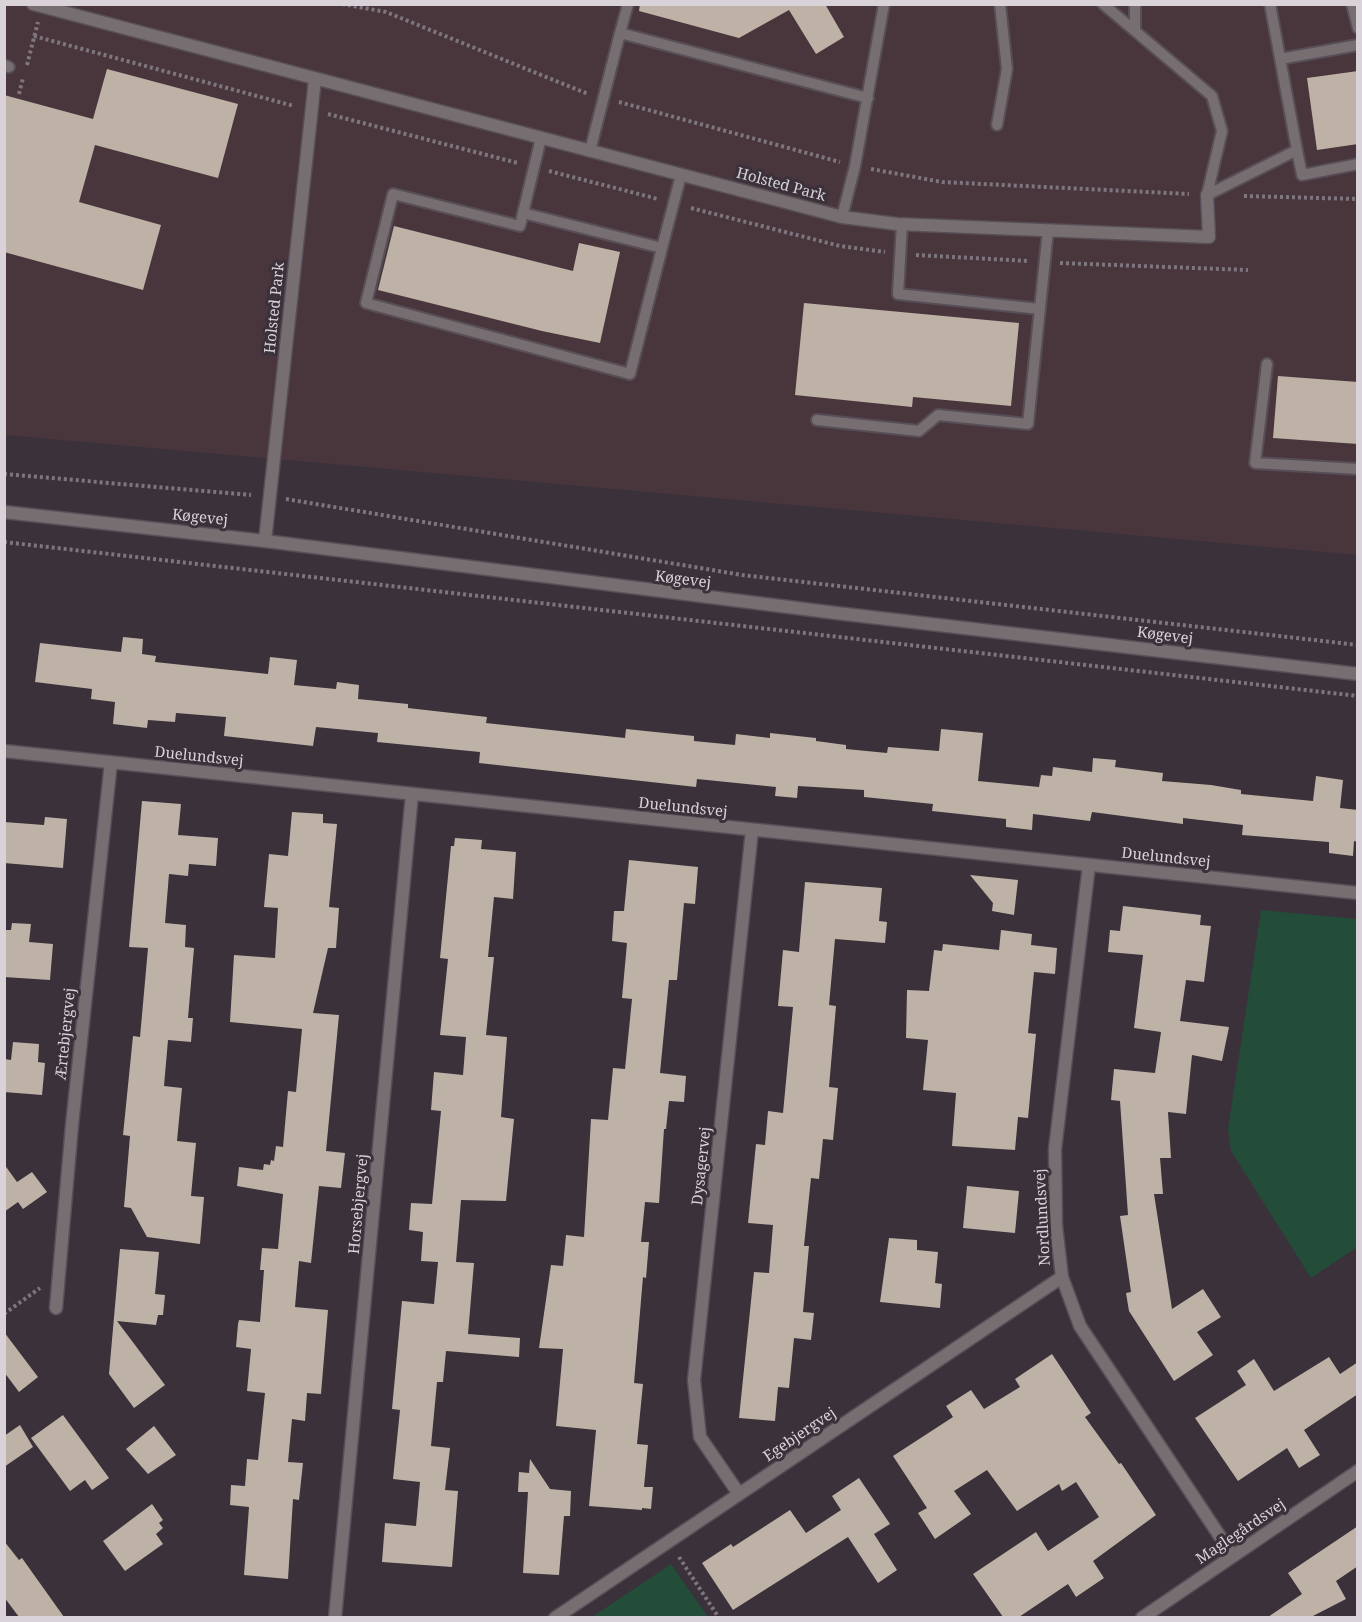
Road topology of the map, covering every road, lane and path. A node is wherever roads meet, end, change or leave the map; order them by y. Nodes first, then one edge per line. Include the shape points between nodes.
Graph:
1 (628, 4) edge
2 (884, 4) edge
3 (1000, 4) edge
4 (1103, 4) edge
5 (1135, 4) edge
6 (1270, 4) edge
7 (1352, 4) edge
8 (38, 6) edge
9 (1358, 28) edge
10 (1135, 31) junction
11 (621, 33) junction
12 (1358, 45) edge
13 (1280, 58) junction
14 (315, 79) junction
15 (19, 94) dead end
16 (867, 98) junction
17 (997, 125) dead end
18 (541, 138) junction
19 (1297, 150) junction
20 (590, 151) junction
21 (1358, 164) edge
22 (681, 174) junction
23 (1207, 195) junction
24 (523, 213) junction
25 (842, 216) junction
26 (902, 224) junction
27 (1048, 230) junction
28 (662, 248) junction
29 (1040, 309) junction
30 (1267, 364) dead end
31 (817, 420) dead end
32 (1358, 469) edge
33 (4, 474) edge
34 (270, 496) junction
35 (4, 512) edge
36 (265, 541) junction
37 (4, 542) edge
38 (1358, 645) edge
39 (1358, 674) edge
40 (1358, 696) edge
41 (4, 751) edge
42 (111, 762) junction
43 (412, 794) junction
44 (752, 830) junction
45 (1089, 865) junction
46 (1358, 892) edge
47 (59, 1273) junction
48 (1062, 1277) junction
49 (56, 1308) dead end
50 (4, 1314) edge
51 (1358, 1471) edge
52 (739, 1494) junction
53 (668, 1541) junction
54 (1233, 1556) junction
55 (335, 1617) edge
56 (555, 1617) edge
57 (719, 1617) edge
58 (1142, 1617) edge

1 - 11 lane
2 - 16 lane
3 - 17 lane via 1007,69
4 - 10 lane
5 - 10 lane
6 - 13 lane
7 - 9 lane
8 - 14 street, Holsted Park
8 - 15 path
10 - 23 lane via 1212,96 1222,130
11 - 16 lane
11 - 20 lane
12 - 13 lane
13 - 19 lane
14 - 18 street, Holsted Park
14 - 34 street, Holsted Park
16 - 25 lane
18 - 20 street, Holsted Park
18 - 24 lane
19 - 21 lane via 1302,175
19 - 23 lane
20 - 22 street, Holsted Park
22 - 25 street, Holsted Park
22 - 28 lane
23 - 27 street, Holsted Park via 1209,237
24 - 28 lane
24 - 28 lane via 520,226 393,194 366,303 630,374
25 - 26 street, Holsted Park
26 - 27 street, Holsted Park
26 - 29 lane via 897,294
27 - 29 lane
29 - 31 lane via 1028,424 938,415 919,431
30 - 32 lane via 1255,463
33 - 34 path
34 - 36 street, Holsted Park
34 - 38 path via 742,575
35 - 36 street, Køgevej
36 - 39 street, Køgevej via 836,614
37 - 40 path
41 - 42 street, Duelundsvej
42 - 43 street, Duelundsvej
42 - 47 street, Ærtebjergvej
43 - 44 street, Duelundsvej
43 - 55 street, Horsebjergvej
44 - 45 street, Duelundsvej
44 - 52 street, Dysagervej via 694,1380 700,1437
45 - 46 street, Duelundsvej
45 - 48 street, Nordlundsvej via 1055,1149 1056,1226
47 - 49 street, Ærtebjergvej
47 - 50 path
48 - 52 street, Egebjergvej
48 - 54 street, Nordlundsvej via 1080,1326
51 - 54 street, Maglegårdsvej
52 - 53 street, Egebjergvej
53 - 56 street, Egebjergvej
53 - 57 path
54 - 58 street, Maglegårdsvej

